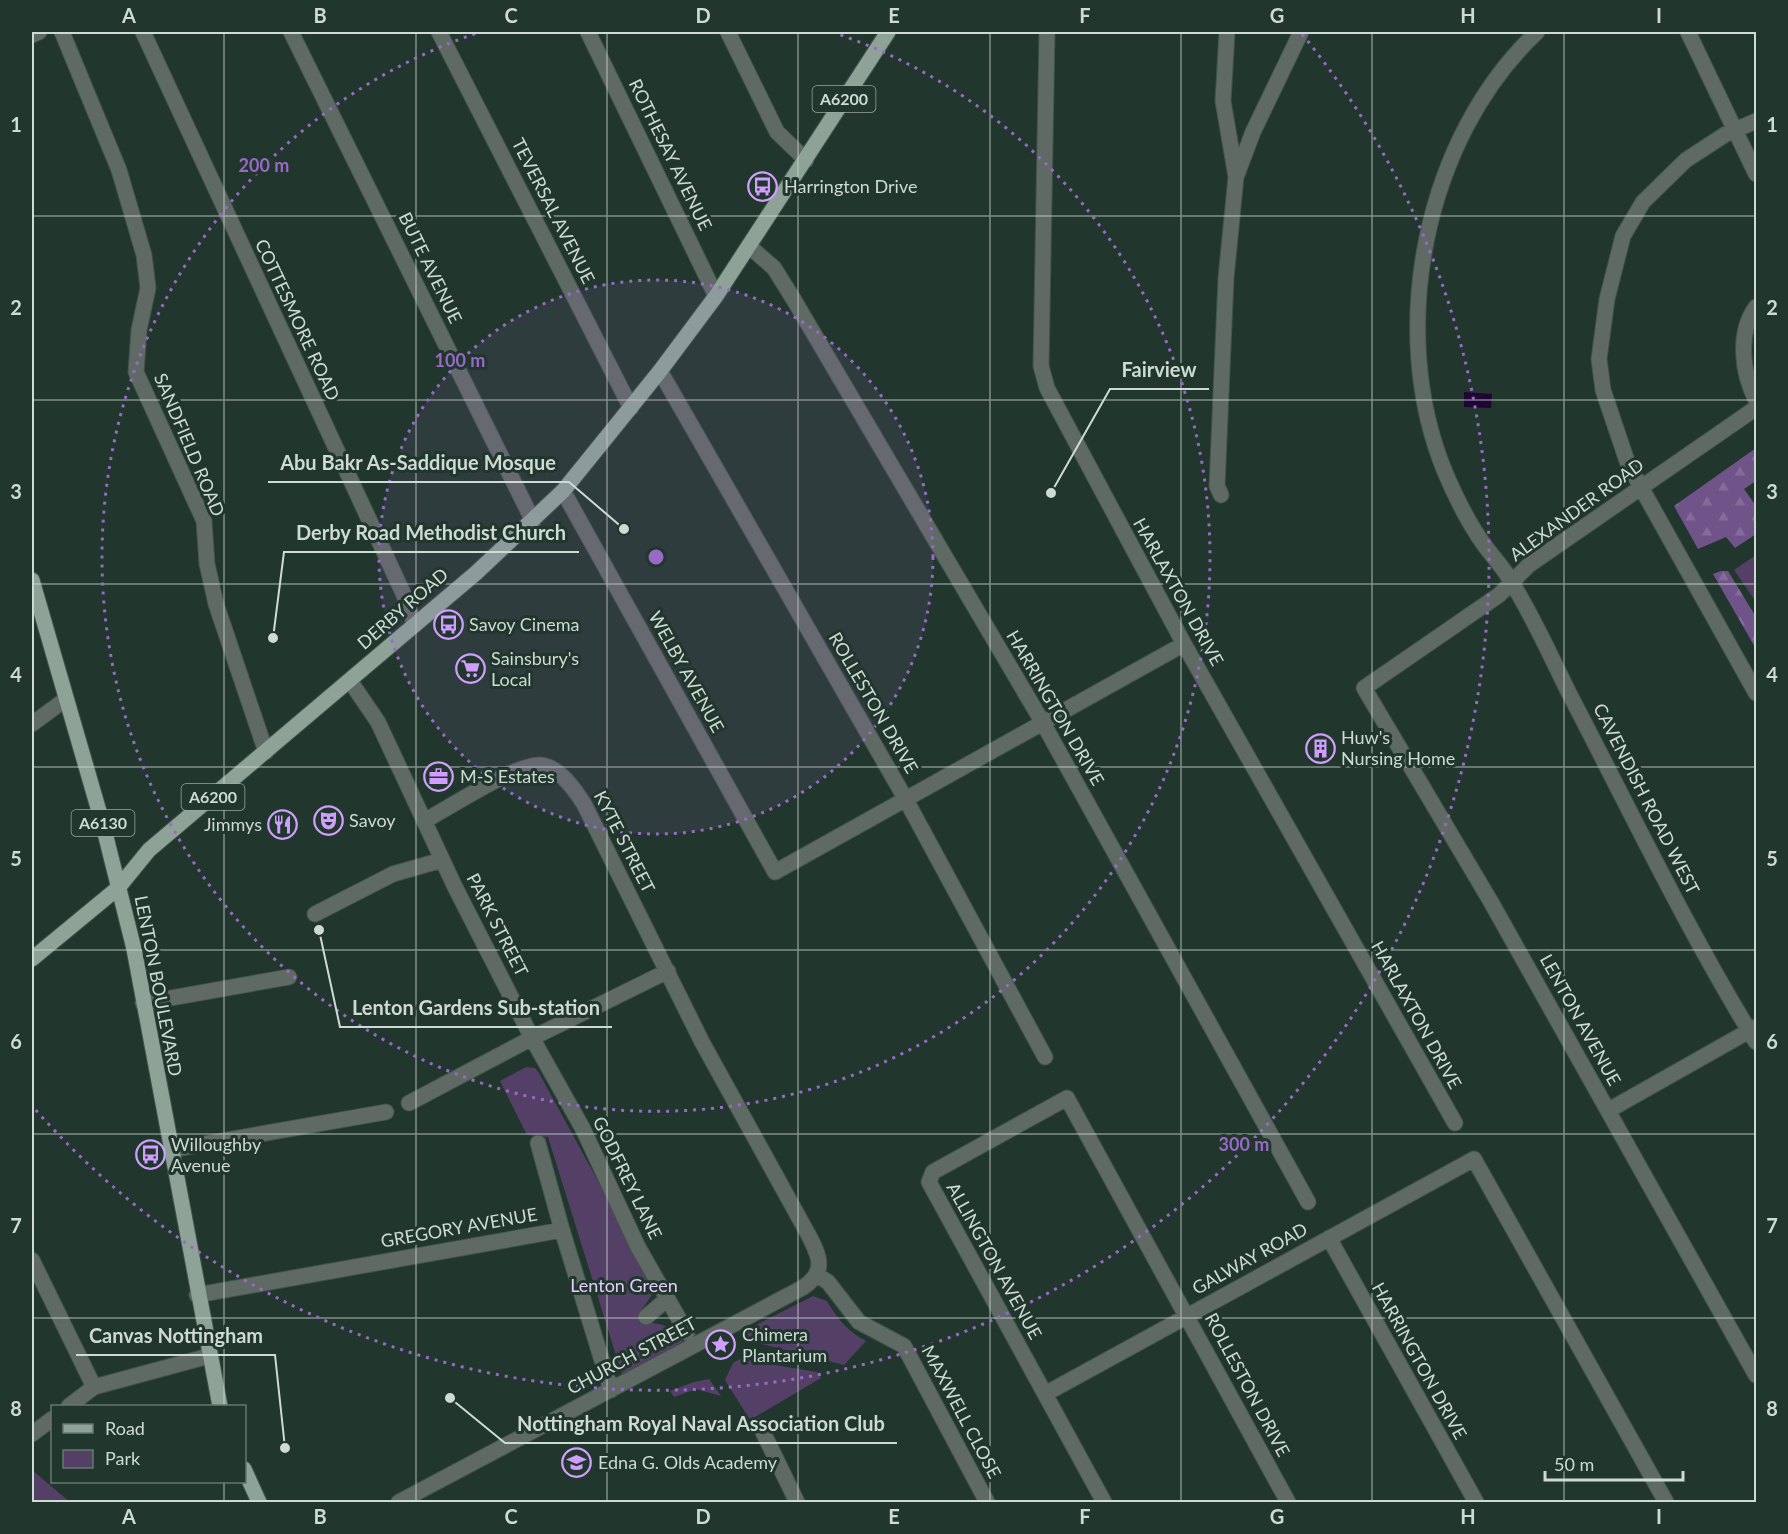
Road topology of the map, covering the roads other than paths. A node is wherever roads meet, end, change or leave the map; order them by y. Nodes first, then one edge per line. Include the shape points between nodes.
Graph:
1 (39, 32) edge
2 (62, 32) edge
3 (143, 32) edge
4 (291, 32) edge
5 (439, 32) edge
6 (588, 32) edge
7 (728, 32) edge
8 (1047, 32) edge
9 (1227, 32) edge
10 (1301, 32) edge
11 (1537, 32) edge
12 (1688, 32) edge
13 (883, 34) edge
14 (32, 35) edge
15 (1756, 121) edge
16 (1735, 131) junction
17 (806, 160) junction
18 (1756, 174) edge
19 (1236, 177) junction
20 (750, 247) junction
21 (716, 296) junction
22 (1756, 307) edge
23 (660, 371) junction
24 (1756, 400) edge
25 (631, 408) junction
26 (1756, 408) edge
27 (1642, 487) junction
28 (563, 491) junction
29 (1221, 495) dead end
30 (533, 521) junction
31 (32, 580) edge
32 (1512, 583) junction
33 (415, 625) junction
34 (1184, 644) junction
35 (350, 681) junction
36 (1364, 688) joint
37 (1756, 693) edge
38 (66, 699) junction
39 (1043, 723) junction
40 (32, 724) edge
41 (266, 752) junction
42 (905, 798) junction
43 (424, 821) junction
44 (442, 860) junction
45 (118, 888) junction
46 (315, 914) dead end
47 (32, 959) edge
48 (668, 971) junction
49 (289, 977) dead end
50 (143, 1003) junction
51 (1754, 1033) edge
52 (532, 1038) junction
53 (1045, 1057) dead end
54 (1067, 1098) joint
55 (409, 1103) dead end
56 (1609, 1110) junction
57 (386, 1112) dead end
58 (1455, 1123) dead end
59 (538, 1143) dead end
60 (170, 1150) junction
61 (1308, 1202) dead end
62 (562, 1230) junction
63 (1329, 1238) junction
64 (32, 1260) edge
65 (817, 1275) junction
66 (197, 1295) junction
67 (666, 1300) junction
68 (1187, 1315) junction
69 (646, 1317) dead end
70 (687, 1333) dead end
71 (210, 1356) junction
72 (1756, 1376) edge
73 (94, 1387) junction
74 (611, 1390) junction
75 (1045, 1394) junction
76 (72, 1405) edge
77 (220, 1405) edge
78 (51, 1420) edge
79 (760, 1426) dead end
80 (32, 1434) edge
81 (246, 1474) edge
82 (259, 1503) edge
83 (399, 1503) edge
84 (797, 1503) edge
85 (987, 1503) edge
86 (1104, 1503) edge
87 (1288, 1503) edge
88 (1476, 1503) edge
89 (1666, 1503) edge

1 - 14 street
2 - 41 street, SANDFIELD ROAD via 119,170 144,255 148,288 136,372 204,521 207,564 216,604
3 - 33 street, COTTESMORE ROAD
4 - 30 street, BUTE AVENUE
5 - 25 street, TEVERSAL AVENUE
6 - 21 street, ROTHESAY AVENUE
7 - 17 street via 777,132
8 - 34 street, HARLAXTON DRIVE via 1043,374 1057,409
9 - 19 street via 1223,101
10 - 19 street
11 - 32 street, CAVENDISH ROAD WEST via 1495,81 1451,157 1427,237 1417,308 1420,380 1440,458 1464,515
12 - 16 street
13 - 17 main road, DERBY ROAD / A6200
15 - 16 street
16 - 18 street
16 - 27 street via 1686,160 1643,202 1623,236 1607,299 1599,359 1602,390 1616,434
17 - 20 main road, DERBY ROAD / A6200
19 - 29 street via 1217,430 1217,486
20 - 21 main road, DERBY ROAD / A6200
20 - 39 street, HARRINGTON DRIVE via 774,268 794,300
21 - 23 main road, DERBY ROAD / A6200
22 - 24 street via 1744,345 1745,372
23 - 25 main road, DERBY ROAD / A6200
23 - 42 street, ROLLESTON DRIVE
25 - 28 main road, DERBY ROAD / A6200
26 - 27 street, ALEXANDER ROAD
27 - 32 street, ALEXANDER ROAD via 1529,564
27 - 37 street
28 - 30 main road, DERBY ROAD / A6200
28 - 42 street, WELBY AVENUE via 775,872
30 - 33 main road, DERBY ROAD / A6200
31 - 38 main road, LENTON BOULEVARD / A6130
32 - 36 street, ALEXANDER ROAD
32 - 51 street, CAVENDISH ROAD WEST via 1671,891
33 - 35 main road, DERBY ROAD / A6200
34 - 39 street
34 - 58 street, HARLAXTON DRIVE
35 - 41 main road, DERBY ROAD / A6200
35 - 43 street, PARK STREET via 378,722
36 - 56 street, LENTON AVENUE
38 - 40 street
38 - 45 main road, LENTON BOULEVARD / A6130 via 104,825
39 - 42 street
39 - 61 street, HARRINGTON DRIVE
41 - 45 main road, DERBY ROAD / A6200 via 149,850
42 - 53 street, ROLLESTON DRIVE
43 - 44 street, PARK STREET
43 - 48 street, KYTE STREET via 518,770 548,767 570,784 584,804
44 - 46 street via 393,874
44 - 52 street, PARK STREET
45 - 47 main road, DERBY ROAD / A6200
45 - 50 main road, LENTON BOULEVARD / A6130
48 - 52 street
48 - 65 street via 734,1103 808,1234 819,1260
49 - 50 street
50 - 60 main road, LENTON BOULEVARD / A6130
51 - 56 street
52 - 55 street
52 - 67 street, GODFREY LANE via 583,1129
54 - 68 street, ROLLESTON DRIVE
54 - 75 street, ALLINGTON AVENUE via 929,1176
56 - 72 street, LENTON AVENUE
57 - 60 street
59 - 62 street
60 - 66 main road, LENTON BOULEVARD / A6130
62 - 66 street, GREGORY AVENUE
62 - 74 street, GREGORY AVENUE
63 - 68 street, GALWAY ROAD
63 - 88 street, HARRINGTON DRIVE
63 - 89 street, GALWAY ROAD via 1474,1159
64 - 73 street
65 - 74 street, CHURCH STREET via 802,1288
65 - 85 street, MAXWELL CLOSE via 828,1282 859,1322 904,1346
66 - 71 main road, LENTON BOULEVARD / A6130
67 - 69 street
67 - 70 street, GODFREY LANE
68 - 75 street, GALWAY ROAD
68 - 87 street, ROLLESTON DRIVE
71 - 73 street
71 - 77 main road, LENTON BOULEVARD / A6130
73 - 76 street
74 - 83 street, CHURCH STREET
75 - 86 street, ALLINGTON AVENUE
78 - 80 street
79 - 84 street
81 - 82 main road

